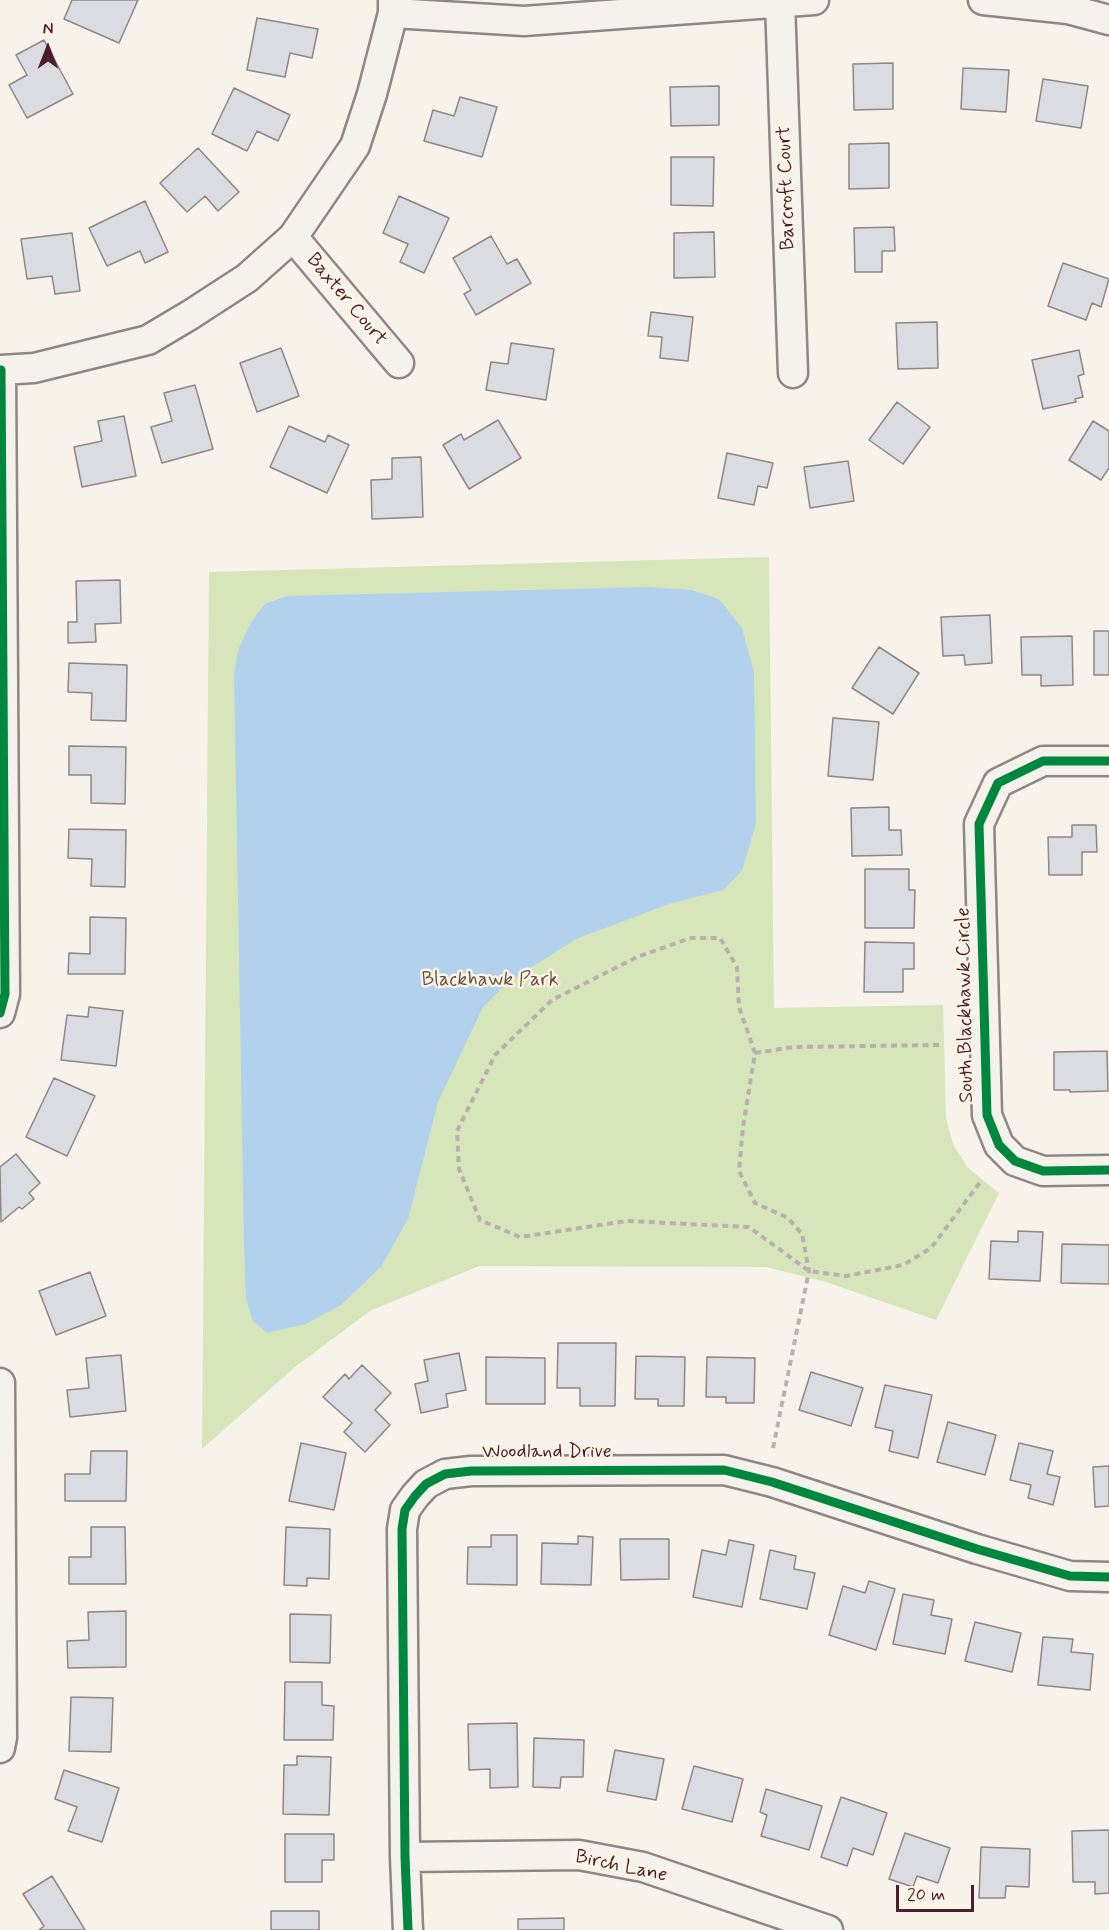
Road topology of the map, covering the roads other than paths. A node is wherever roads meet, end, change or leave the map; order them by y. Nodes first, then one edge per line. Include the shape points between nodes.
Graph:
1 (814, 0) edge
2 (983, 0) edge
3 (780, 2) junction
4 (393, 7) edge
5 (1109, 20) edge
6 (293, 237) junction
7 (399, 363) dead end
8 (1, 370) edge
9 (793, 373) dead end
10 (1109, 761) edge
11 (0, 1013) edge
12 (1109, 1170) edge
13 (0, 1383) edge
14 (1109, 1576) edge
15 (0, 1748) edge
16 (405, 1857) junction
17 (408, 1930) edge
18 (828, 1930) edge

1 - 3 street
2 - 5 street via 1068,9
3 - 4 street via 524,21
3 - 9 street, Barcroft Court
4 - 6 street via 355,146
6 - 7 street, Baxter Court
6 - 8 street via 247,278 148,340 34,368
8 - 11 street via 5,994
10 - 12 street, South Blackhawk Circle via 1042,761 998,783 979,824 987,1115 999,1146 1015,1161 1042,1171
13 - 15 street
14 - 16 street, Woodland Drive via 1070,1576 724,1470 444,1474 415,1496 405,1510 402,1529
16 - 17 street, Woodland Drive
16 - 18 street, Birch Lane via 579,1855 643,1867

